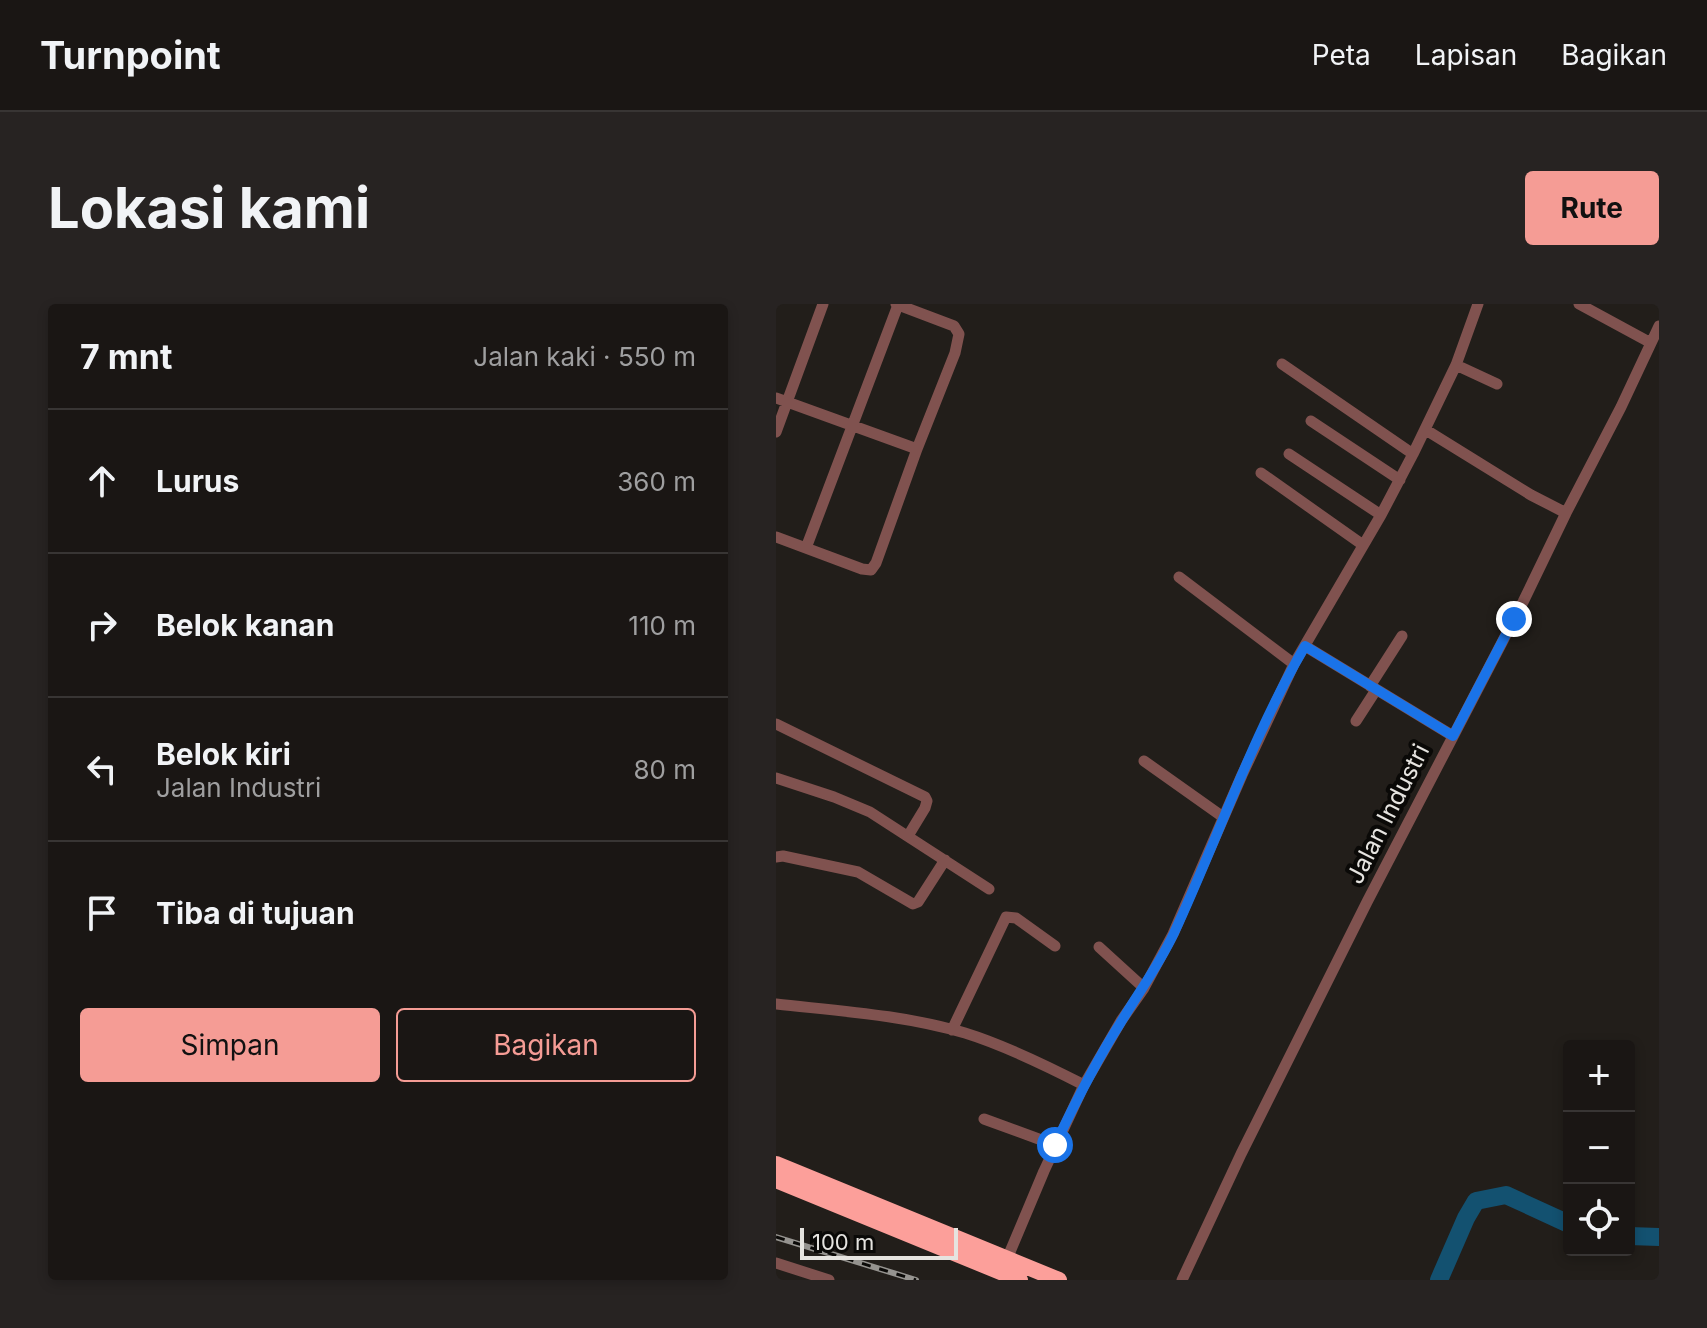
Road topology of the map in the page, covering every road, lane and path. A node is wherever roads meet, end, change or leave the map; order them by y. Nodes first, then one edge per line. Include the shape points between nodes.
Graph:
1 (823, 304) edge
2 (897, 304) edge
3 (1478, 304) edge
4 (1579, 304) edge
5 (1659, 326) edge
6 (1651, 343) junction
7 (1282, 364) dead end
8 (1456, 365) junction
9 (1497, 384) dead end
10 (782, 400) edge
11 (1311, 421) dead end
12 (851, 426) junction
13 (1426, 430) junction
14 (776, 432) edge
15 (917, 449) junction
16 (1289, 454) dead end
17 (1413, 454) junction
18 (1261, 473) dead end
19 (1400, 480) junction
20 (1566, 513) junction
21 (1381, 515) junction
22 (776, 537) edge
23 (1363, 545) junction
24 (806, 548) junction
25 (1179, 577) dead end
26 (1402, 636) dead end
27 (1305, 646) junction
28 (1294, 664) junction
29 (1373, 688) junction
30 (1356, 721) dead end
31 (776, 724) edge
32 (1453, 736) junction
33 (1144, 761) dead end
34 (776, 778) edge
35 (1223, 817) junction
36 (908, 836) junction
37 (776, 857) edge
38 (945, 860) junction
39 (989, 889) dead end
40 (1055, 946) dead end
41 (1099, 947) dead end
42 (1144, 988) junction
43 (776, 1004) edge
44 (952, 1030) junction
45 (1084, 1085) junction
46 (984, 1119) dead end
47 (1055, 1145) junction
48 (776, 1164) edge
49 (776, 1180) edge
50 (1007, 1259) junction
51 (776, 1263) edge
52 (829, 1280) edge
53 (1020, 1280) edge
54 (1059, 1280) edge
55 (1182, 1280) edge

1 - 10 street
2 - 12 street
2 - 15 street via 954,326 959,334
3 - 8 street
4 - 6 street
5 - 6 street, Jalan Industri
6 - 20 street, Jalan Industri
7 - 17 street
8 - 9 street
8 - 13 street
10 - 12 street
10 - 14 street
11 - 19 street
12 - 15 street
12 - 24 street
13 - 17 street
13 - 20 street
15 - 24 street via 873,568 862,569
16 - 21 street
17 - 19 street
18 - 23 street
19 - 21 street
20 - 32 street, Jalan Industri
21 - 23 street
22 - 24 street
23 - 27 street
25 - 28 street
26 - 29 street
27 - 28 street
27 - 29 street
28 - 35 street
29 - 30 street
29 - 32 street
31 - 36 street via 926,798
32 - 55 street, Jalan Industri
33 - 35 street
34 - 36 street via 849,803
35 - 42 street
36 - 38 street
37 - 38 street via 850,870 913,904
38 - 39 street
40 - 44 street via 1016,918 1006,917
41 - 42 street
42 - 45 street
43 - 44 street
44 - 45 street via 989,1041
45 - 47 street
46 - 47 street
47 - 50 street
48 - 50 highway
49 - 53 highway
50 - 54 highway
51 - 52 street

